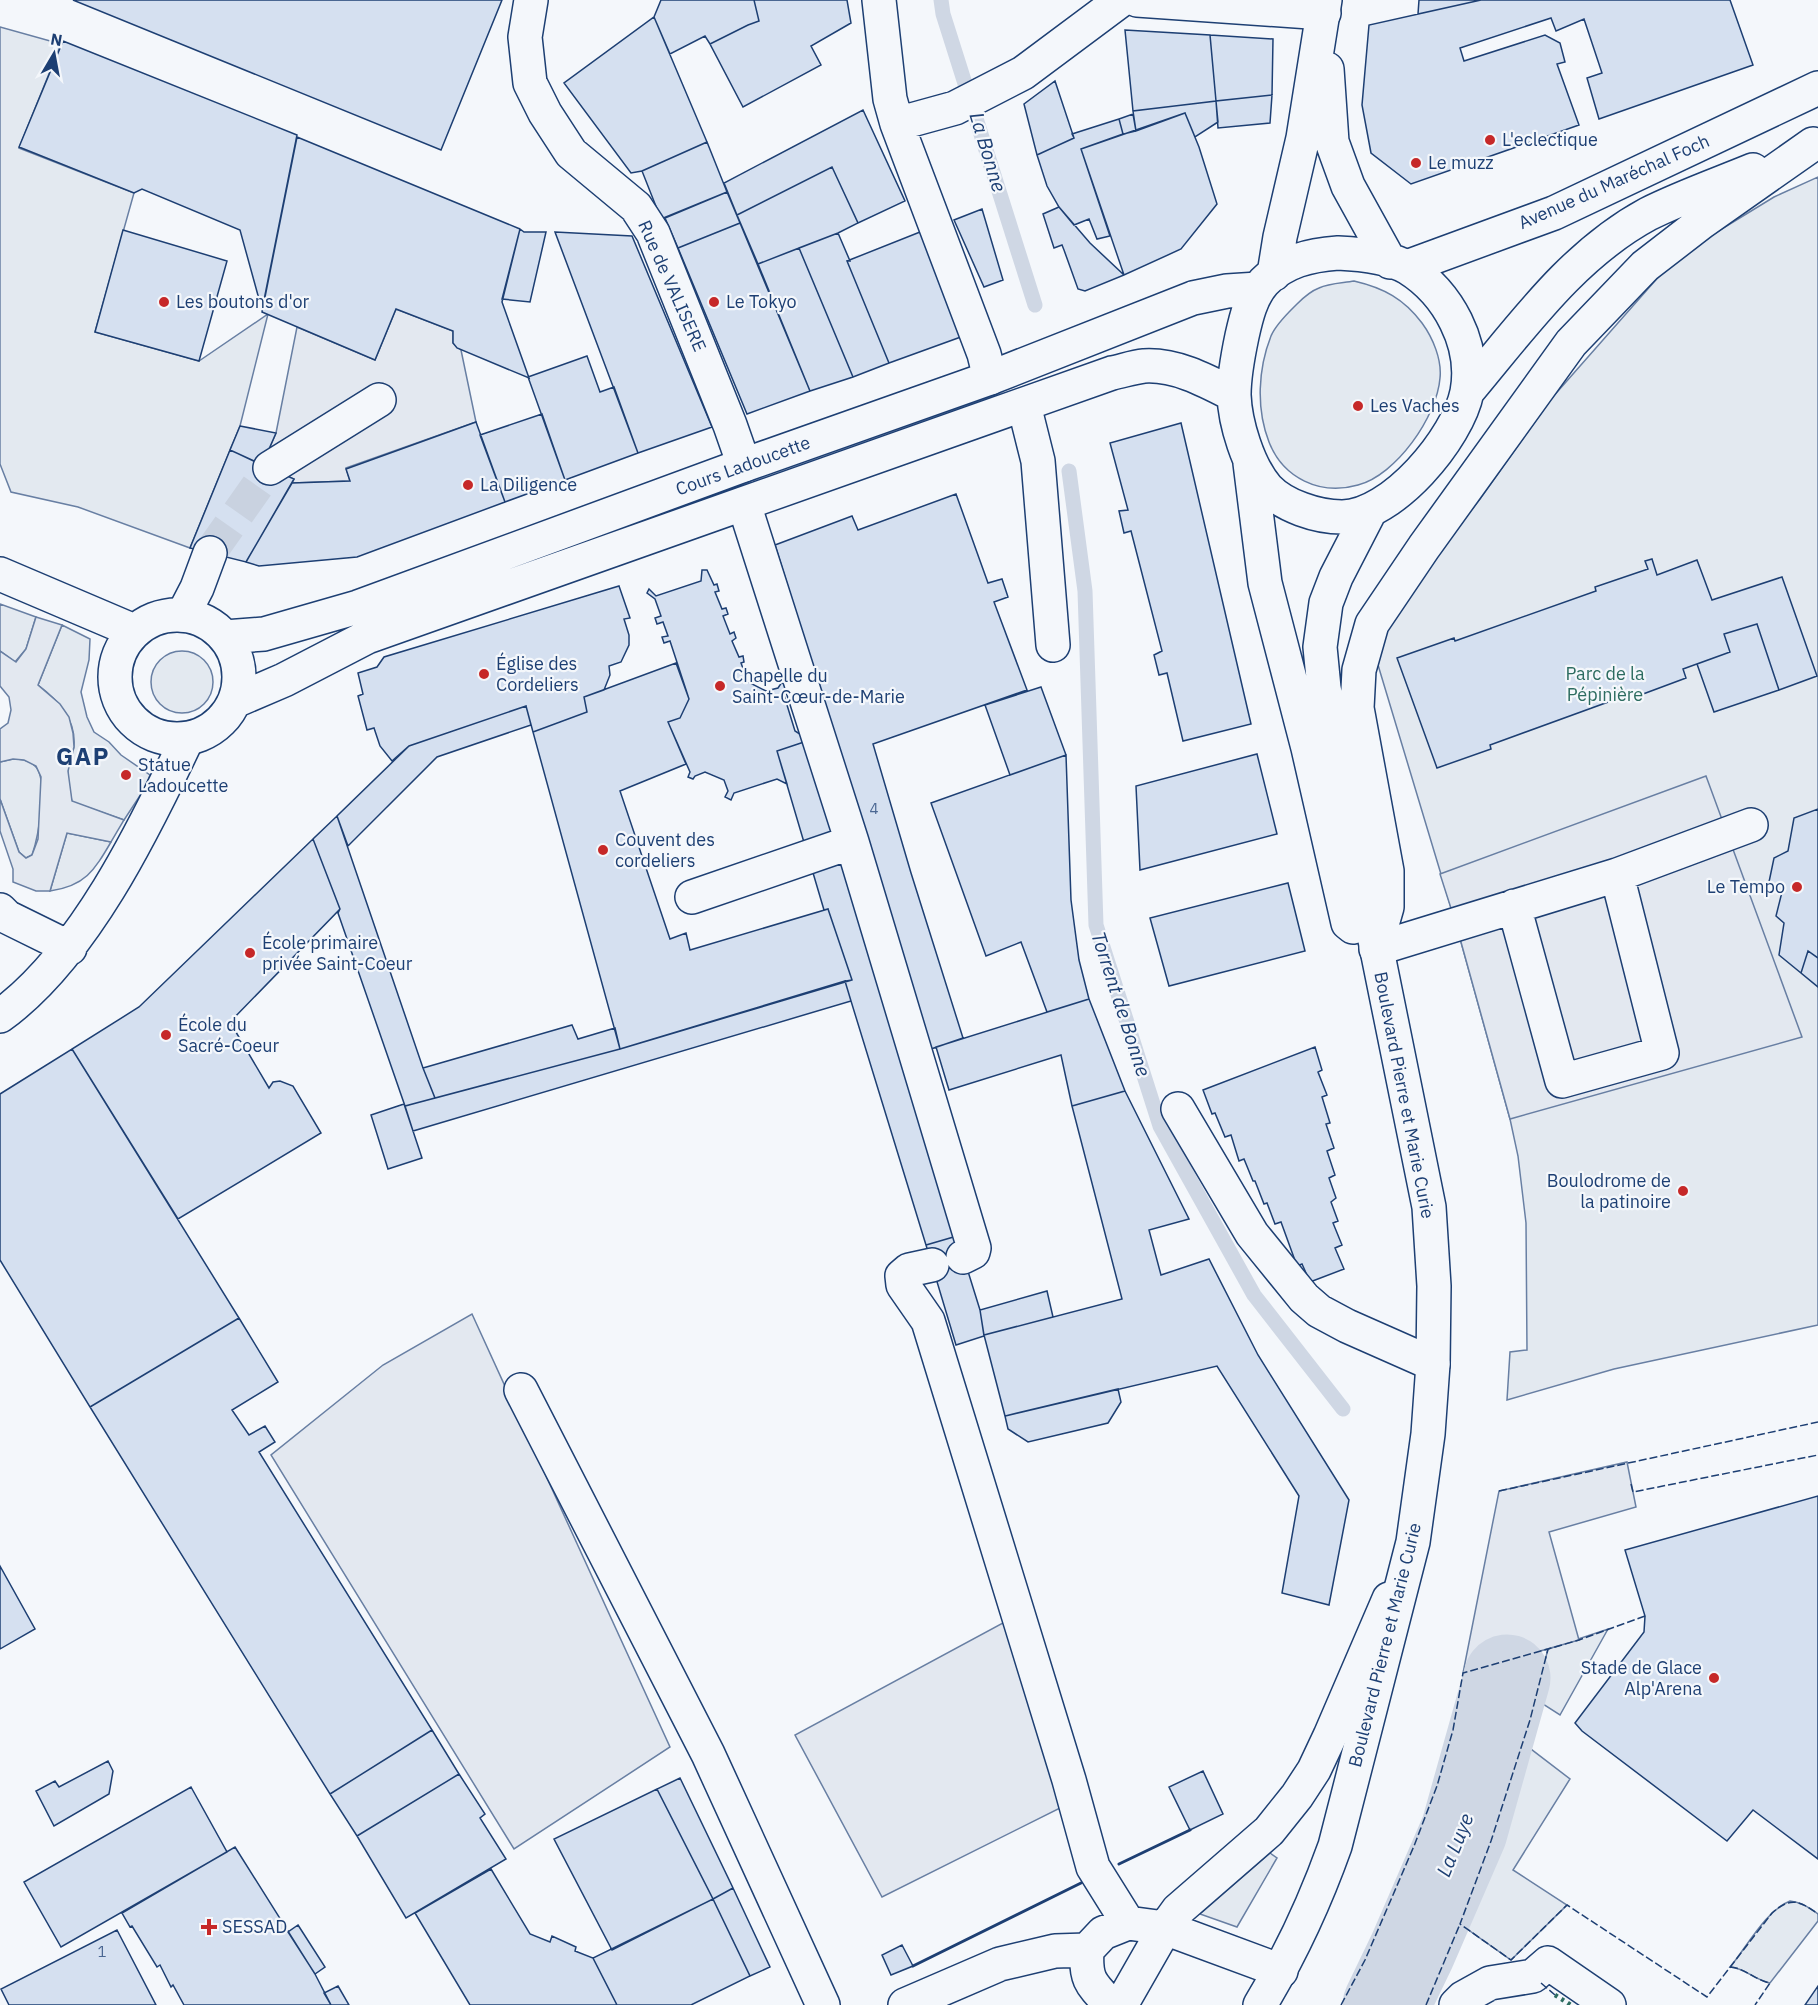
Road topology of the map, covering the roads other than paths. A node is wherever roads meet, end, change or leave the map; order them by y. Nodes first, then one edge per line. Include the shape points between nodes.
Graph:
1 (531, 0) edge
2 (879, 0) edge
3 (1121, 0) edge
4 (1137, 0) edge
5 (1325, 7) edge
6 (1818, 88) edge
7 (901, 114) junction
8 (1815, 143) edge
9 (1398, 264) junction
10 (1266, 281) junction
11 (990, 378) junction
12 (1467, 392) junction
13 (1234, 395) junction
14 (379, 400) dead end
15 (1024, 405) junction
16 (1249, 457) junction
17 (744, 465) junction
18 (270, 468) tunnel mouth
19 (744, 504) junction
20 (1370, 511) junction
21 (210, 553) tunnel mouth
22 (0, 574) edge
23 (183, 615) junction
24 (134, 631) junction
25 (225, 637) junction
26 (1053, 645) dead end
27 (235, 701) junction
28 (187, 739) junction
29 (1751, 825) dead end
30 (852, 842) junction
31 (1617, 875) junction
32 (692, 897) dead end
33 (1514, 906) junction
34 (0, 910) edge
35 (70, 948) junction
36 (1376, 948) junction
37 (0, 1016) edge
38 (1178, 1109) dead end
39 (1433, 1364) junction
40 (521, 1390) dead end
41 (1413, 1542) junction
42 (1128, 1923) junction
43 (1165, 1928) junction
44 (1087, 1950) junction
45 (1281, 1971) junction
46 (1490, 1983) junction
47 (823, 2005) edge
48 (905, 2005) edge
49 (1111, 2005) edge
50 (1121, 2005) edge
51 (1260, 2005) edge
52 (1456, 2005) edge
53 (1522, 2005) edge
54 (1609, 2005) edge

1 - 17 main road, Rue de VALISERE via 525,37 530,83 571,153 636,207 653,233
2 - 7 main road
3 - 7 main road via 1023,73 955,108
4 - 5 main road
5 - 9 main road via 1332,142 1348,186
5 - 10 main road via 1303,138
6 - 9 main road, Avenue du Maréchal Foch via 1554,213
7 - 11 main road
8 - 12 main road via 1648,214 1610,239 1568,274
8 - 36 main road via 1646,266 1578,336 1372,624 1359,670 1357,708 1387,871 1387,906
9 - 10 main road via 1363,254 1312,255 1294,261
9 - 12 main road via 1434,289 1463,336
10 - 11 main road, Cours Ladoucette via 1193,298
10 - 13 main road via 1246,318
11 - 17 main road, Cours Ladoucette
12 - 20 main road via 1456,420 1414,478
13 - 15 main road, Cours Ladoucette via 1206,380 1145,366
13 - 16 main road
14 - 18 main road
15 - 19 main road, Cours Ladoucette
15 - 26 main road via 1038,461
16 - 20 main road via 1268,488 1287,503 1311,513 1342,518
16 - 36 main road, Boulevard Pierre et Marie Curie via 1265,583 1348,922
17 - 25 main road, Cours Ladoucette via 358,606 264,634
19 - 27 main road, Cours Ladoucette via 367,637
19 - 30 main road
20 - 36 main road, Boulevard Pierre et Marie Curie via 1326,603 1320,647 1324,688
21 - 23 main road
22 - 24 main road
23 - 24 main road via 156,618
23 - 25 main road via 206,622
24 - 28 main road via 121,649 114,672 117,694 127,714 143,730 164,739
25 - 27 main road via 236,657 240,678
27 - 28 main road via 216,726
28 - 35 main road via 118,873
29 - 31 main road
30 - 32 main road
30 - 42 main road via 974,1248 969,1256 909,1270 902,1276 903,1285 928,1321 1094,1867
31 - 33 main road
31 - 33 main road via 1662,1053 1562,1081
33 - 36 main road
34 - 35 main road
35 - 37 main road
36 - 39 main road, Boulevard Pierre et Marie Curie via 1429,1208
38 - 39 main road via 1252,1234 1304,1298 1347,1326
39 - 41 main road, Boulevard Pierre et Marie Curie
40 - 47 main road via 708,1754
41 - 43 main road via 1314,1770 1269,1831 1178,1910
41 - 45 main road, Boulevard Pierre et Marie Curie via 1335,1846 1319,1891
42 - 43 main road
42 - 44 main road via 1103,1933
43 - 45 main road
43 - 50 main road
44 - 48 main road via 1055,1951 1000,1964
44 - 49 main road via 1090,1983
45 - 51 main road, Boulevard Pierre et Marie Curie
46 - 52 main road
46 - 53 main road
46 - 54 main road via 1533,1976 1548,1963

